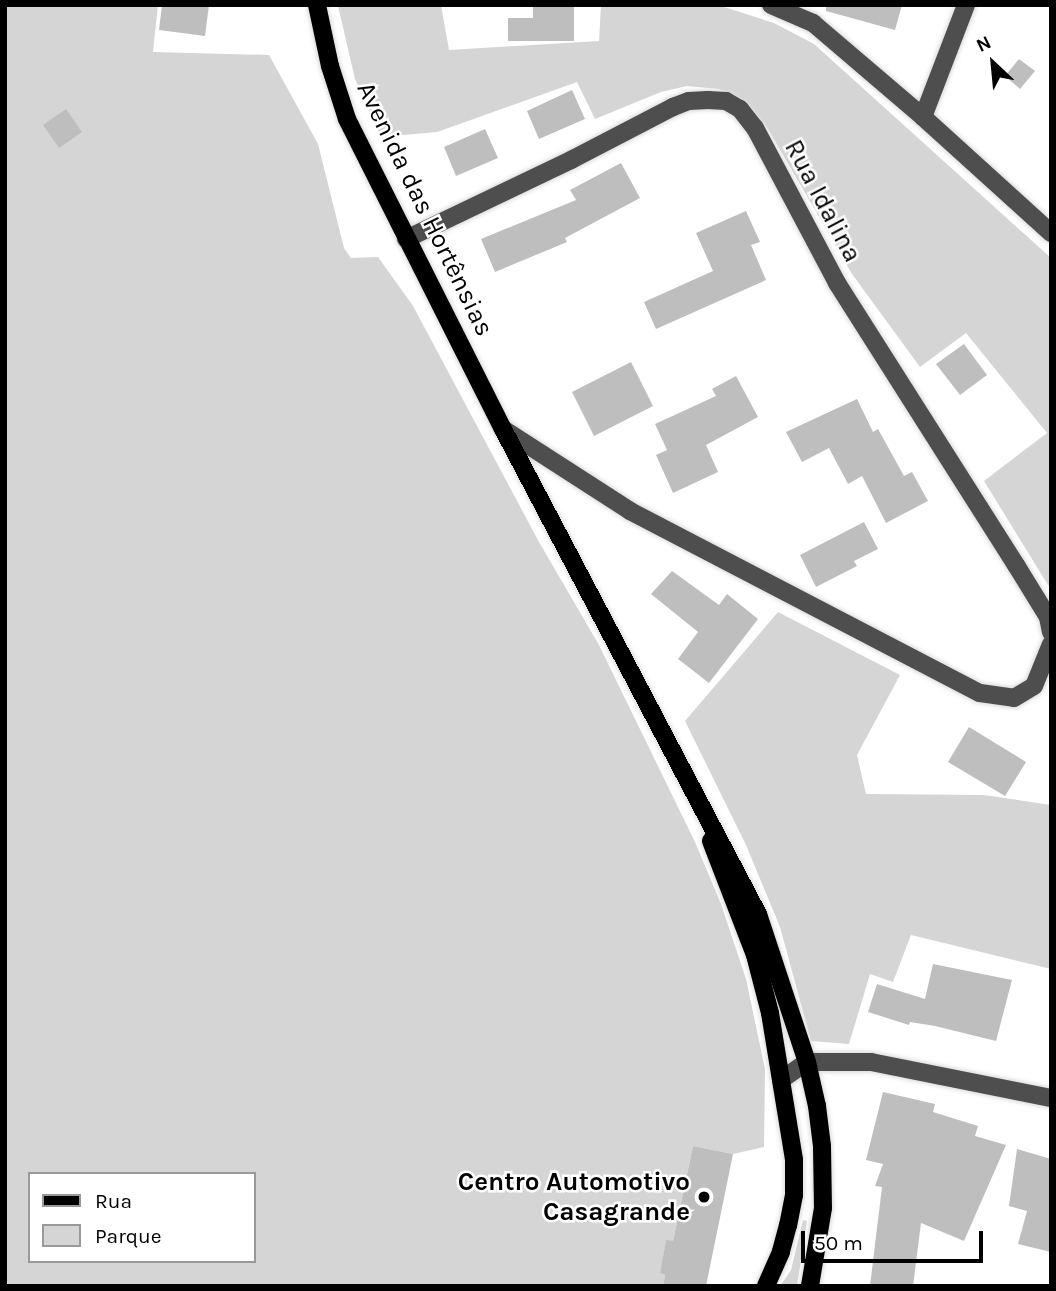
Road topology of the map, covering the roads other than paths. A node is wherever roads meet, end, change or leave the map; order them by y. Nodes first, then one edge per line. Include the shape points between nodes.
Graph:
1 (317, 5) edge
2 (771, 5) edge
3 (966, 5) edge
4 (923, 117) junction
5 (1051, 233) edge
6 (405, 239) junction
7 (503, 429) junction
8 (1051, 632) edge
9 (1051, 644) edge
10 (692, 789) junction
11 (807, 1062) junction
12 (781, 1080) junction
13 (1051, 1098) edge
14 (766, 1286) edge
15 (810, 1286) edge

1 - 6 main road, Avenida das Hortênsias via 347,119
2 - 4 street via 813,23
3 - 4 street
4 - 5 street
6 - 7 main road, Avenida das Hortênsias
6 - 8 street, Rua Idalina via 673,107 708,100 740,108 837,283 1029,586 1048,617
7 - 9 street via 630,511 980,693 1014,698 1034,686
7 - 10 main road, Avenida das Hortênsias
10 - 11 main road via 758,914
10 - 12 main road via 755,956
11 - 12 street
11 - 13 street via 871,1062
11 - 15 main road via 817,1106 823,1208
12 - 14 main road via 794,1160 794,1195 781,1252

